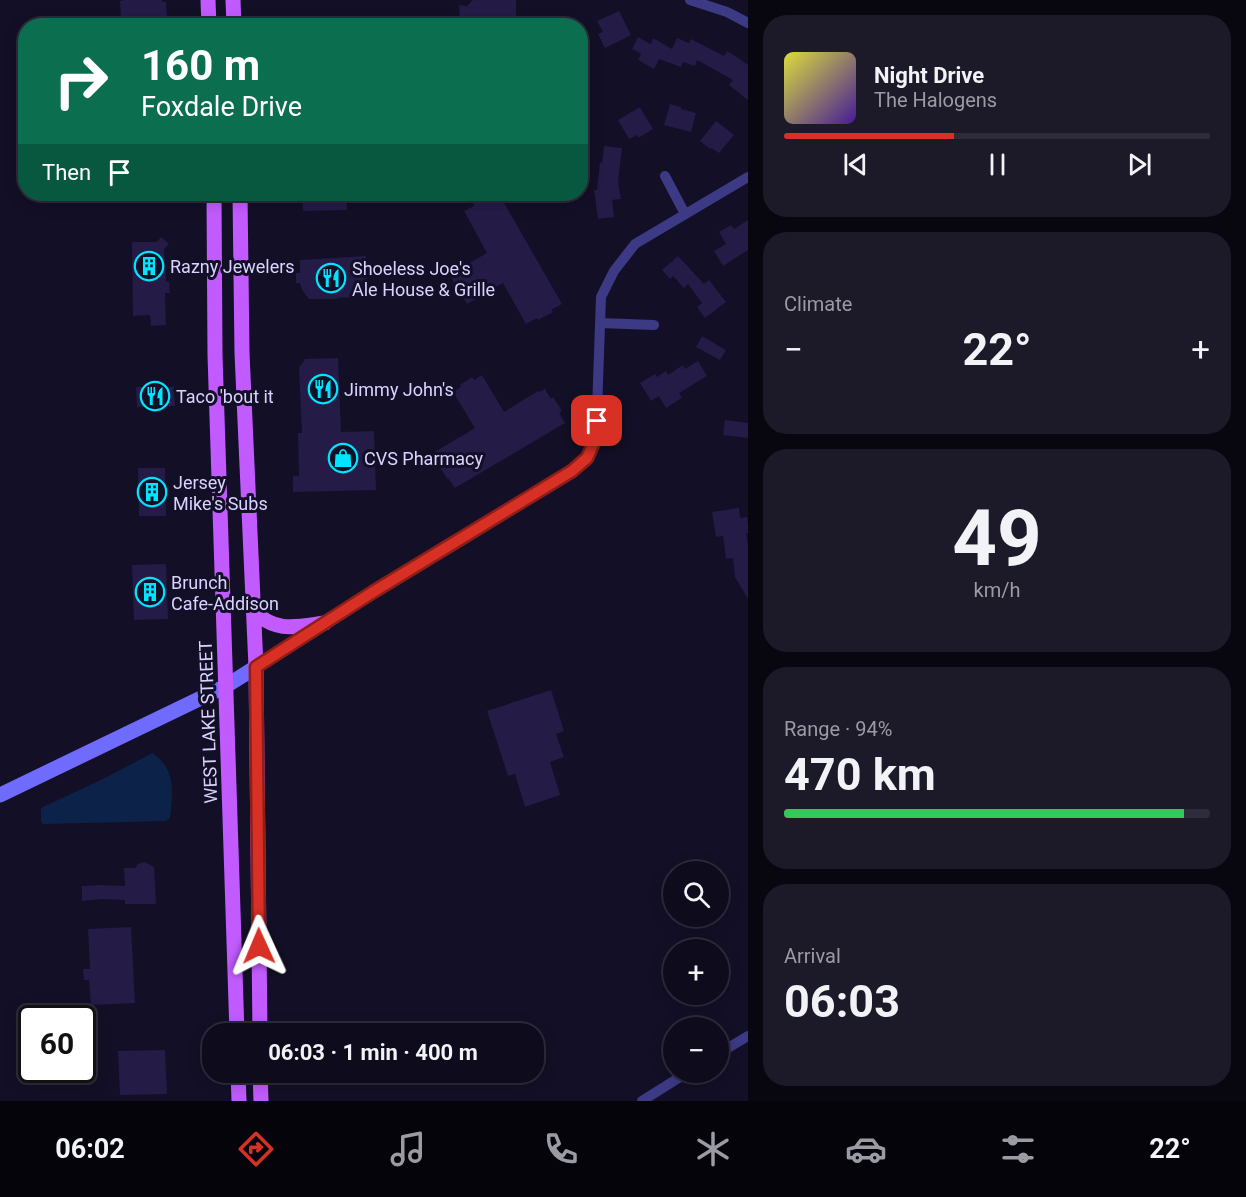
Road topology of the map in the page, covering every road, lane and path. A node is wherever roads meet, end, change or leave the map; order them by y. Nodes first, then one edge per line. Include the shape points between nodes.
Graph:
1 (208, 0) edge
2 (233, 0) edge
3 (690, 0) edge
4 (209, 18) edge
5 (234, 18) edge
6 (748, 23) edge
7 (665, 176) dead end
8 (748, 177) edge
9 (214, 201) edge
10 (240, 201) edge
11 (686, 214) junction
12 (600, 323) junction
13 (654, 325) dead end
14 (253, 611) junction
15 (325, 623) junction
16 (256, 667) junction
17 (226, 686) junction
18 (0, 795) edge
19 (237, 1023) edge
20 (260, 1023) edge
21 (748, 1036) edge
22 (729, 1047) edge
23 (238, 1083) edge
24 (260, 1083) edge
25 (671, 1083) edge
26 (239, 1101) edge
27 (261, 1101) edge
28 (642, 1101) edge

1 - 4 main road
2 - 5 main road
3 - 6 street
7 - 11 street
8 - 11 street
9 - 17 main road, WEST LAKE STREET
10 - 14 main road
11 - 12 street via 635,244 614,271 601,297
12 - 13 street
12 - 15 street via 596,438 587,458 572,471
14 - 15 main road via 262,620 281,627
14 - 16 main road
15 - 16 street
16 - 17 street
16 - 20 main road
17 - 18 street
17 - 19 main road, WEST LAKE STREET
21 - 22 street
23 - 26 main road
24 - 27 main road
25 - 28 street

